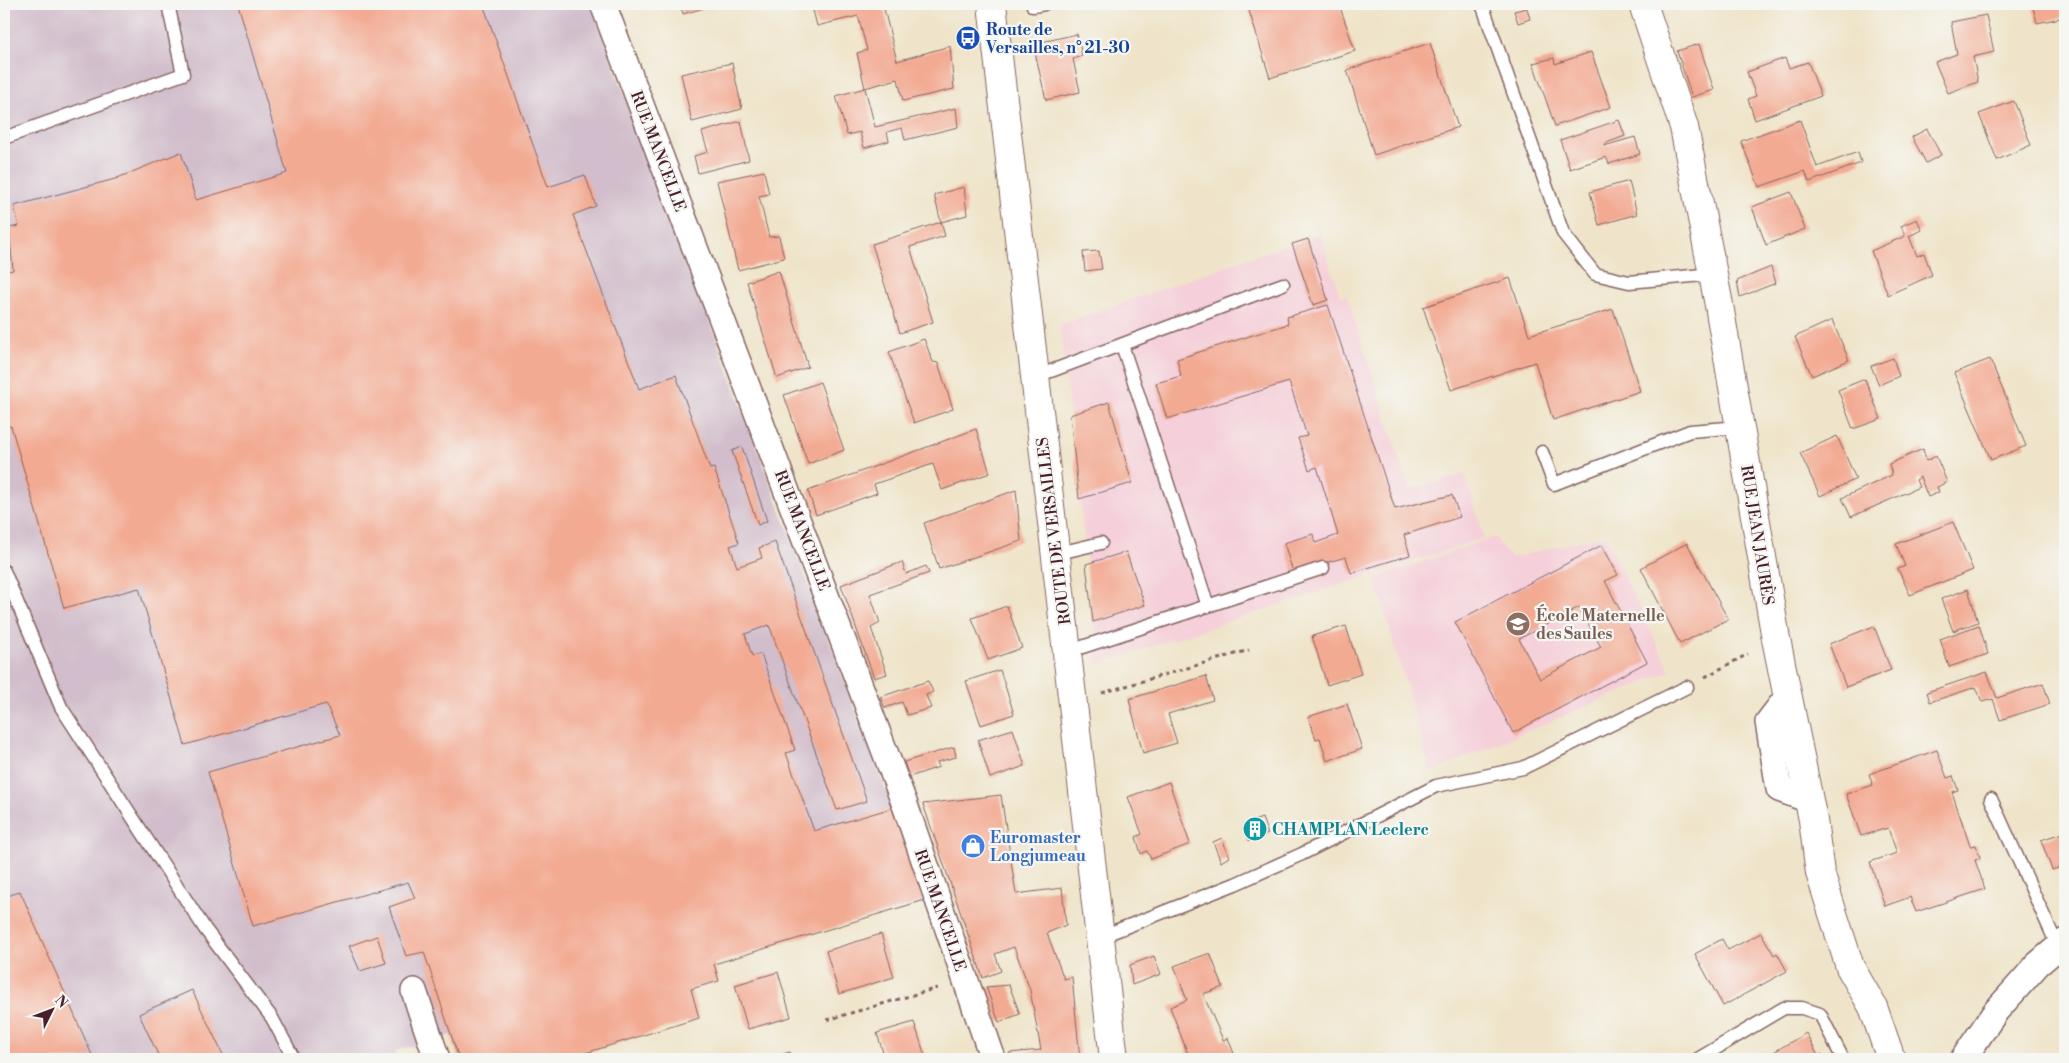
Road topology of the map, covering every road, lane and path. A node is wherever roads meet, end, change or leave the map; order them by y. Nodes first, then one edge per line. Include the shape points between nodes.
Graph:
1 (168, 4) edge
2 (603, 4) edge
3 (992, 4) edge
4 (1482, 4) edge
5 (1643, 4) edge
6 (4, 138) edge
7 (1713, 274) junction
8 (1283, 284) dead end
9 (1122, 345) junction
10 (1035, 377) junction
11 (1740, 427) junction
12 (1542, 452) dead end
13 (1101, 543) dead end
14 (1055, 554) junction
15 (1323, 568) dead end
16 (4, 571) edge
17 (1208, 606) junction
18 (1776, 639) junction
19 (1249, 650) dead end
20 (1067, 652) junction
21 (1687, 686) joint
22 (1072, 701) junction
23 (1991, 799) dead end
24 (1100, 938) junction
25 (2062, 944) edge
26 (965, 979) junction
27 (414, 991) dead end
28 (827, 1020) dead end
29 (294, 1059) edge
30 (437, 1059) edge
31 (993, 1059) edge
32 (1114, 1059) edge
33 (1698, 1059) edge
34 (1843, 1059) edge
35 (1891, 1059) edge
36 (1964, 1059) edge

1 - 6 lane via 183,74
2 - 26 street, RUE MANCELLE via 891,767
3 - 10 main road, ROUTE DE VERSAILLES
4 - 7 lane via 1564,233 1595,274 1630,282
5 - 7 main road, RUE JEAN JAURÈS via 1684,127
7 - 11 main road, RUE JEAN JAURÈS
8 - 9 lane
9 - 10 lane
9 - 17 lane
10 - 14 main road, ROUTE DE VERSAILLES
11 - 12 lane via 1690,430 1554,484
11 - 18 main road, RUE JEAN JAURÈS
13 - 14 lane
14 - 20 main road, ROUTE DE VERSAILLES
15 - 17 lane
16 - 29 lane via 61,707 205,929 272,1018
17 - 20 lane
18 - 21 path
18 - 35 main road, RUE JEAN JAURÈS via 1809,800 1820,873 1850,967 1873,1007
19 - 22 path
20 - 22 main road, ROUTE DE VERSAILLES
21 - 24 lane via 1524,768 1436,786 1302,854
22 - 24 main road, ROUTE DE VERSAILLES
23 - 25 lane
24 - 32 main road, ROUTE DE VERSAILLES
25 - 36 street via 2038,964 1996,1011
26 - 28 path
26 - 31 street, RUE MANCELLE
27 - 30 street
33 - 34 lane via 1784,1008 1802,1008 1820,1014

